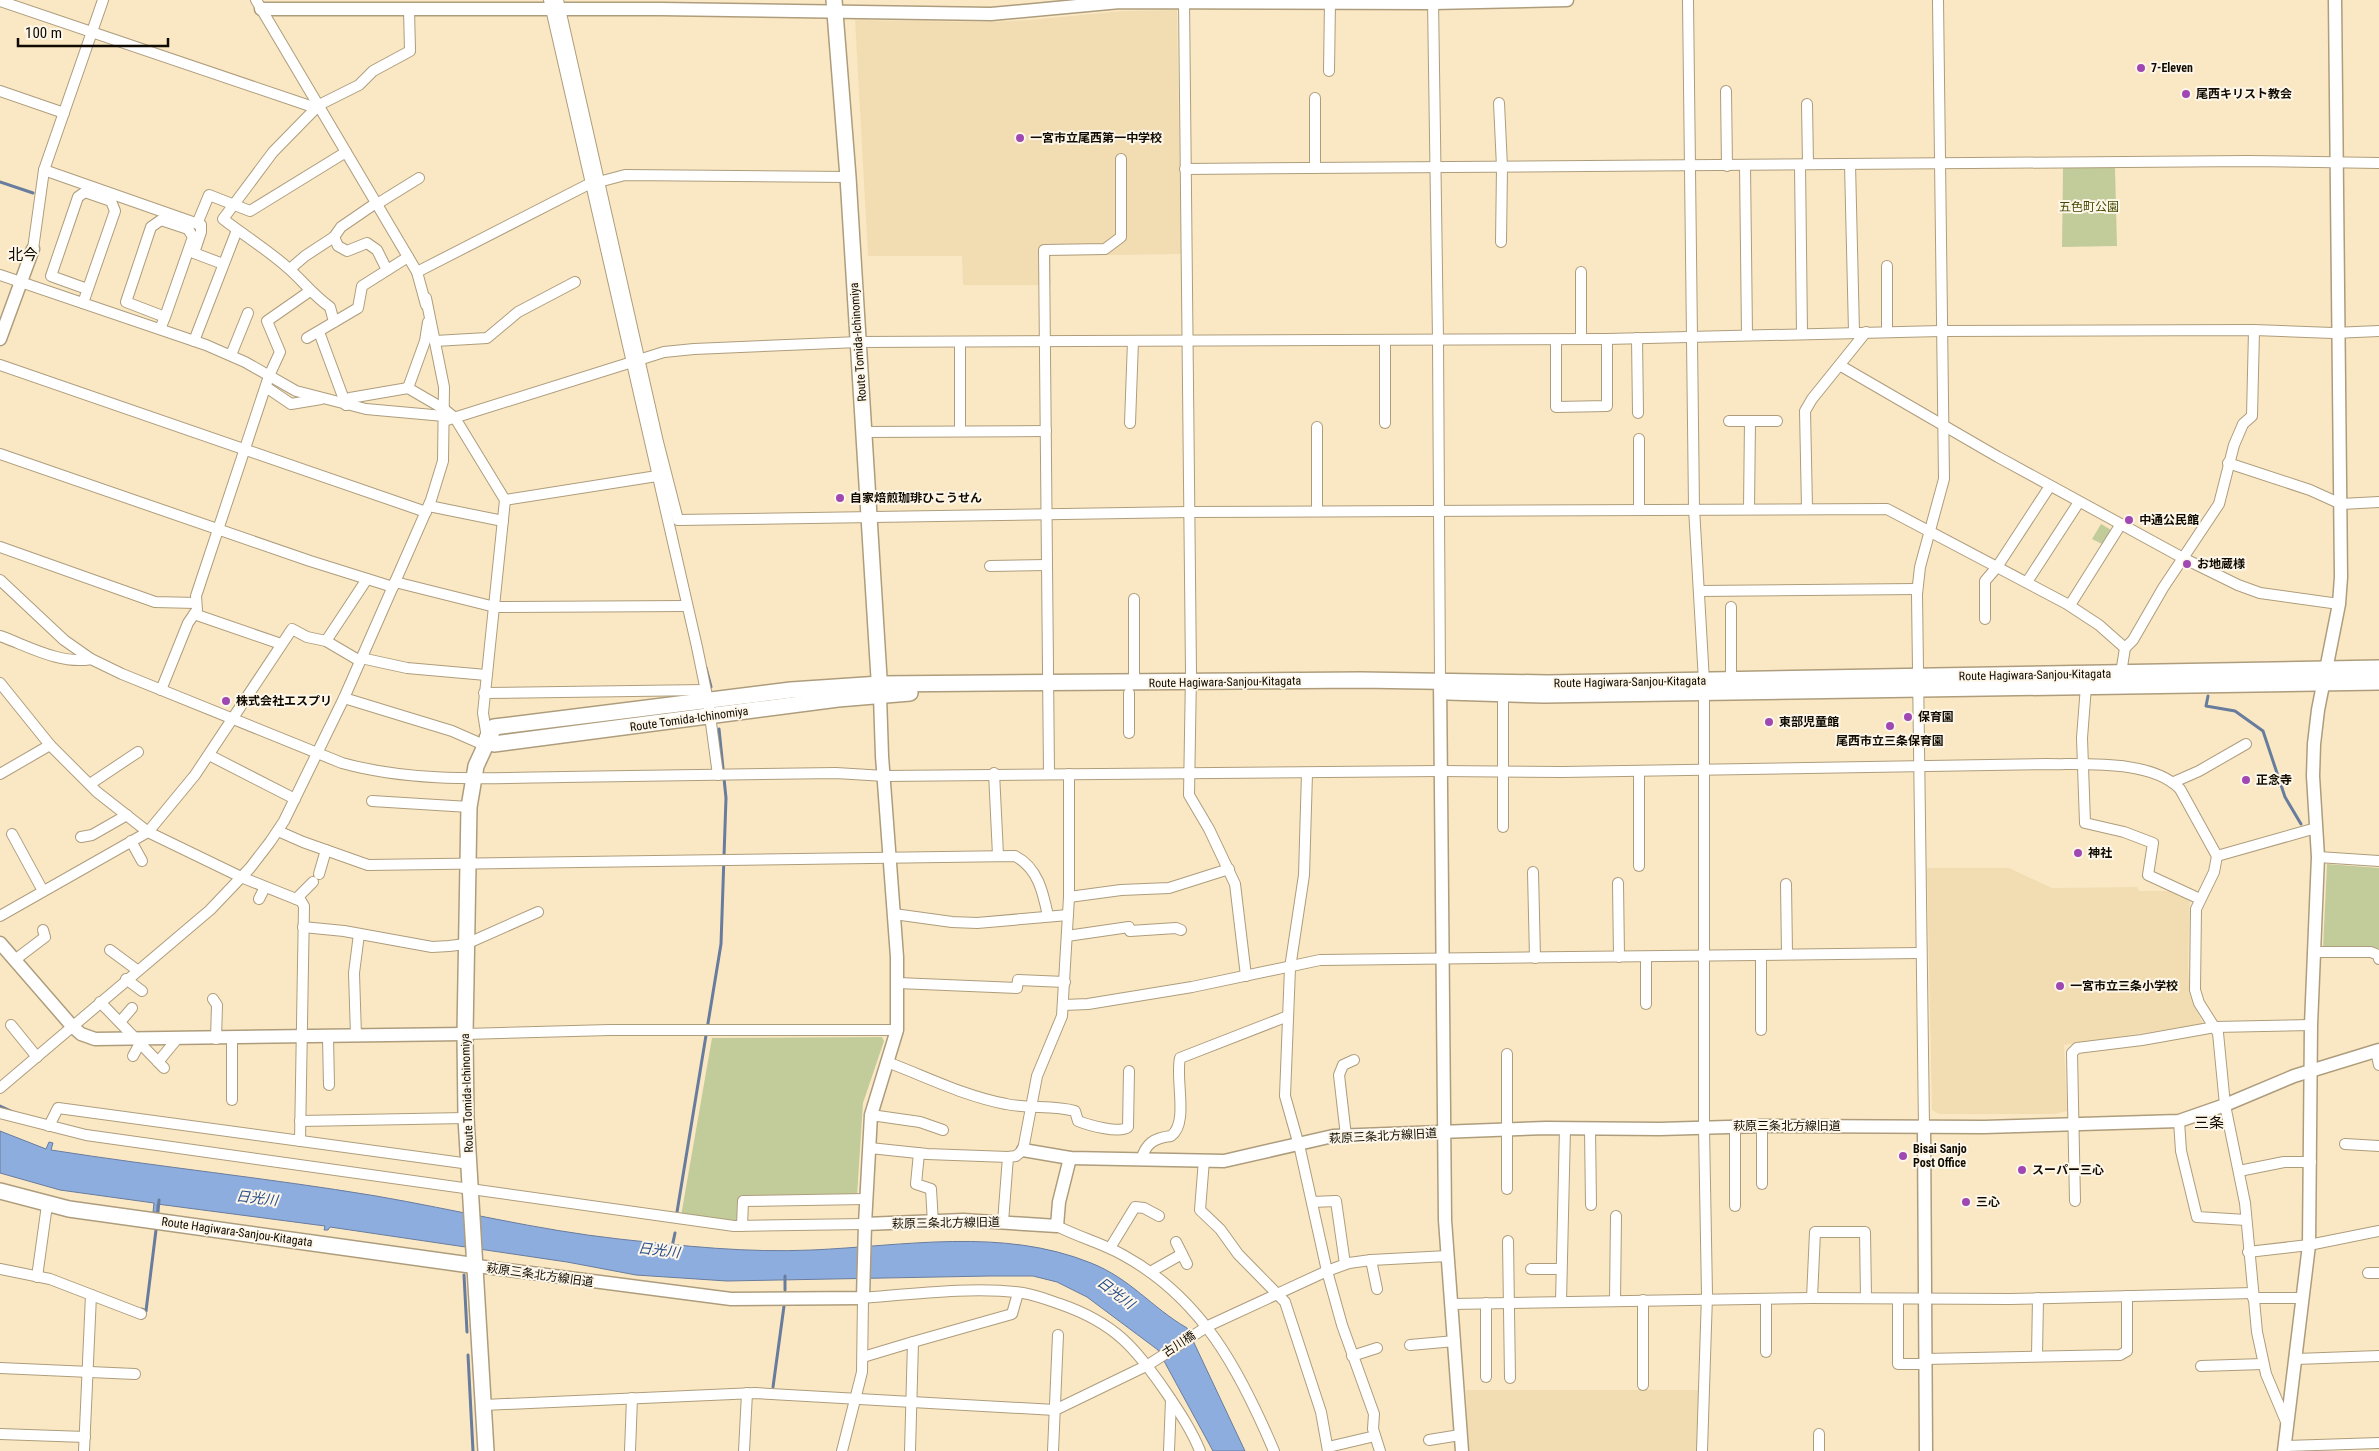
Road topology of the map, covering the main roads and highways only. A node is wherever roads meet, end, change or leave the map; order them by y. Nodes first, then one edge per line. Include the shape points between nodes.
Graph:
1 (835, 6) edge
2 (2379, 668) edge
3 (2325, 676) junction
4 (1918, 682) junction
5 (2379, 682) edge
6 (1704, 686) junction
7 (1440, 687) junction
8 (880, 690) junction
9 (0, 1191) edge
10 (476, 1263) junction
11 (486, 1451) edge

1 - 8 main road, Route Tomida-Ichinomiya
2 - 3 main road, Route Hagiwara-Sanjou-Kitagata
3 - 4 main road, Route Hagiwara-Sanjou-Kitagata via 2121,673
3 - 4 main road, Route Hagiwara-Sanjou-Kitagata via 2086,686
3 - 5 main road, Route Hagiwara-Sanjou-Kitagata
4 - 6 main road, Route Hagiwara-Sanjou-Kitagata
4 - 6 main road, Route Hagiwara-Sanjou-Kitagata via 1731,680
6 - 7 main road, Route Hagiwara-Sanjou-Kitagata via 1548,683
6 - 7 main road, Route Hagiwara-Sanjou-Kitagata via 1544,695
7 - 8 main road, Route Hagiwara-Sanjou-Kitagata
8 - 10 main road, Route Tomida-Ichinomiya via 791,690 494,727 476,766 470,807 468,864 466,1118
9 - 10 main road, Route Hagiwara-Sanjou-Kitagata via 47,1205
10 - 11 main road, Route Tomida-Ichinomiya

